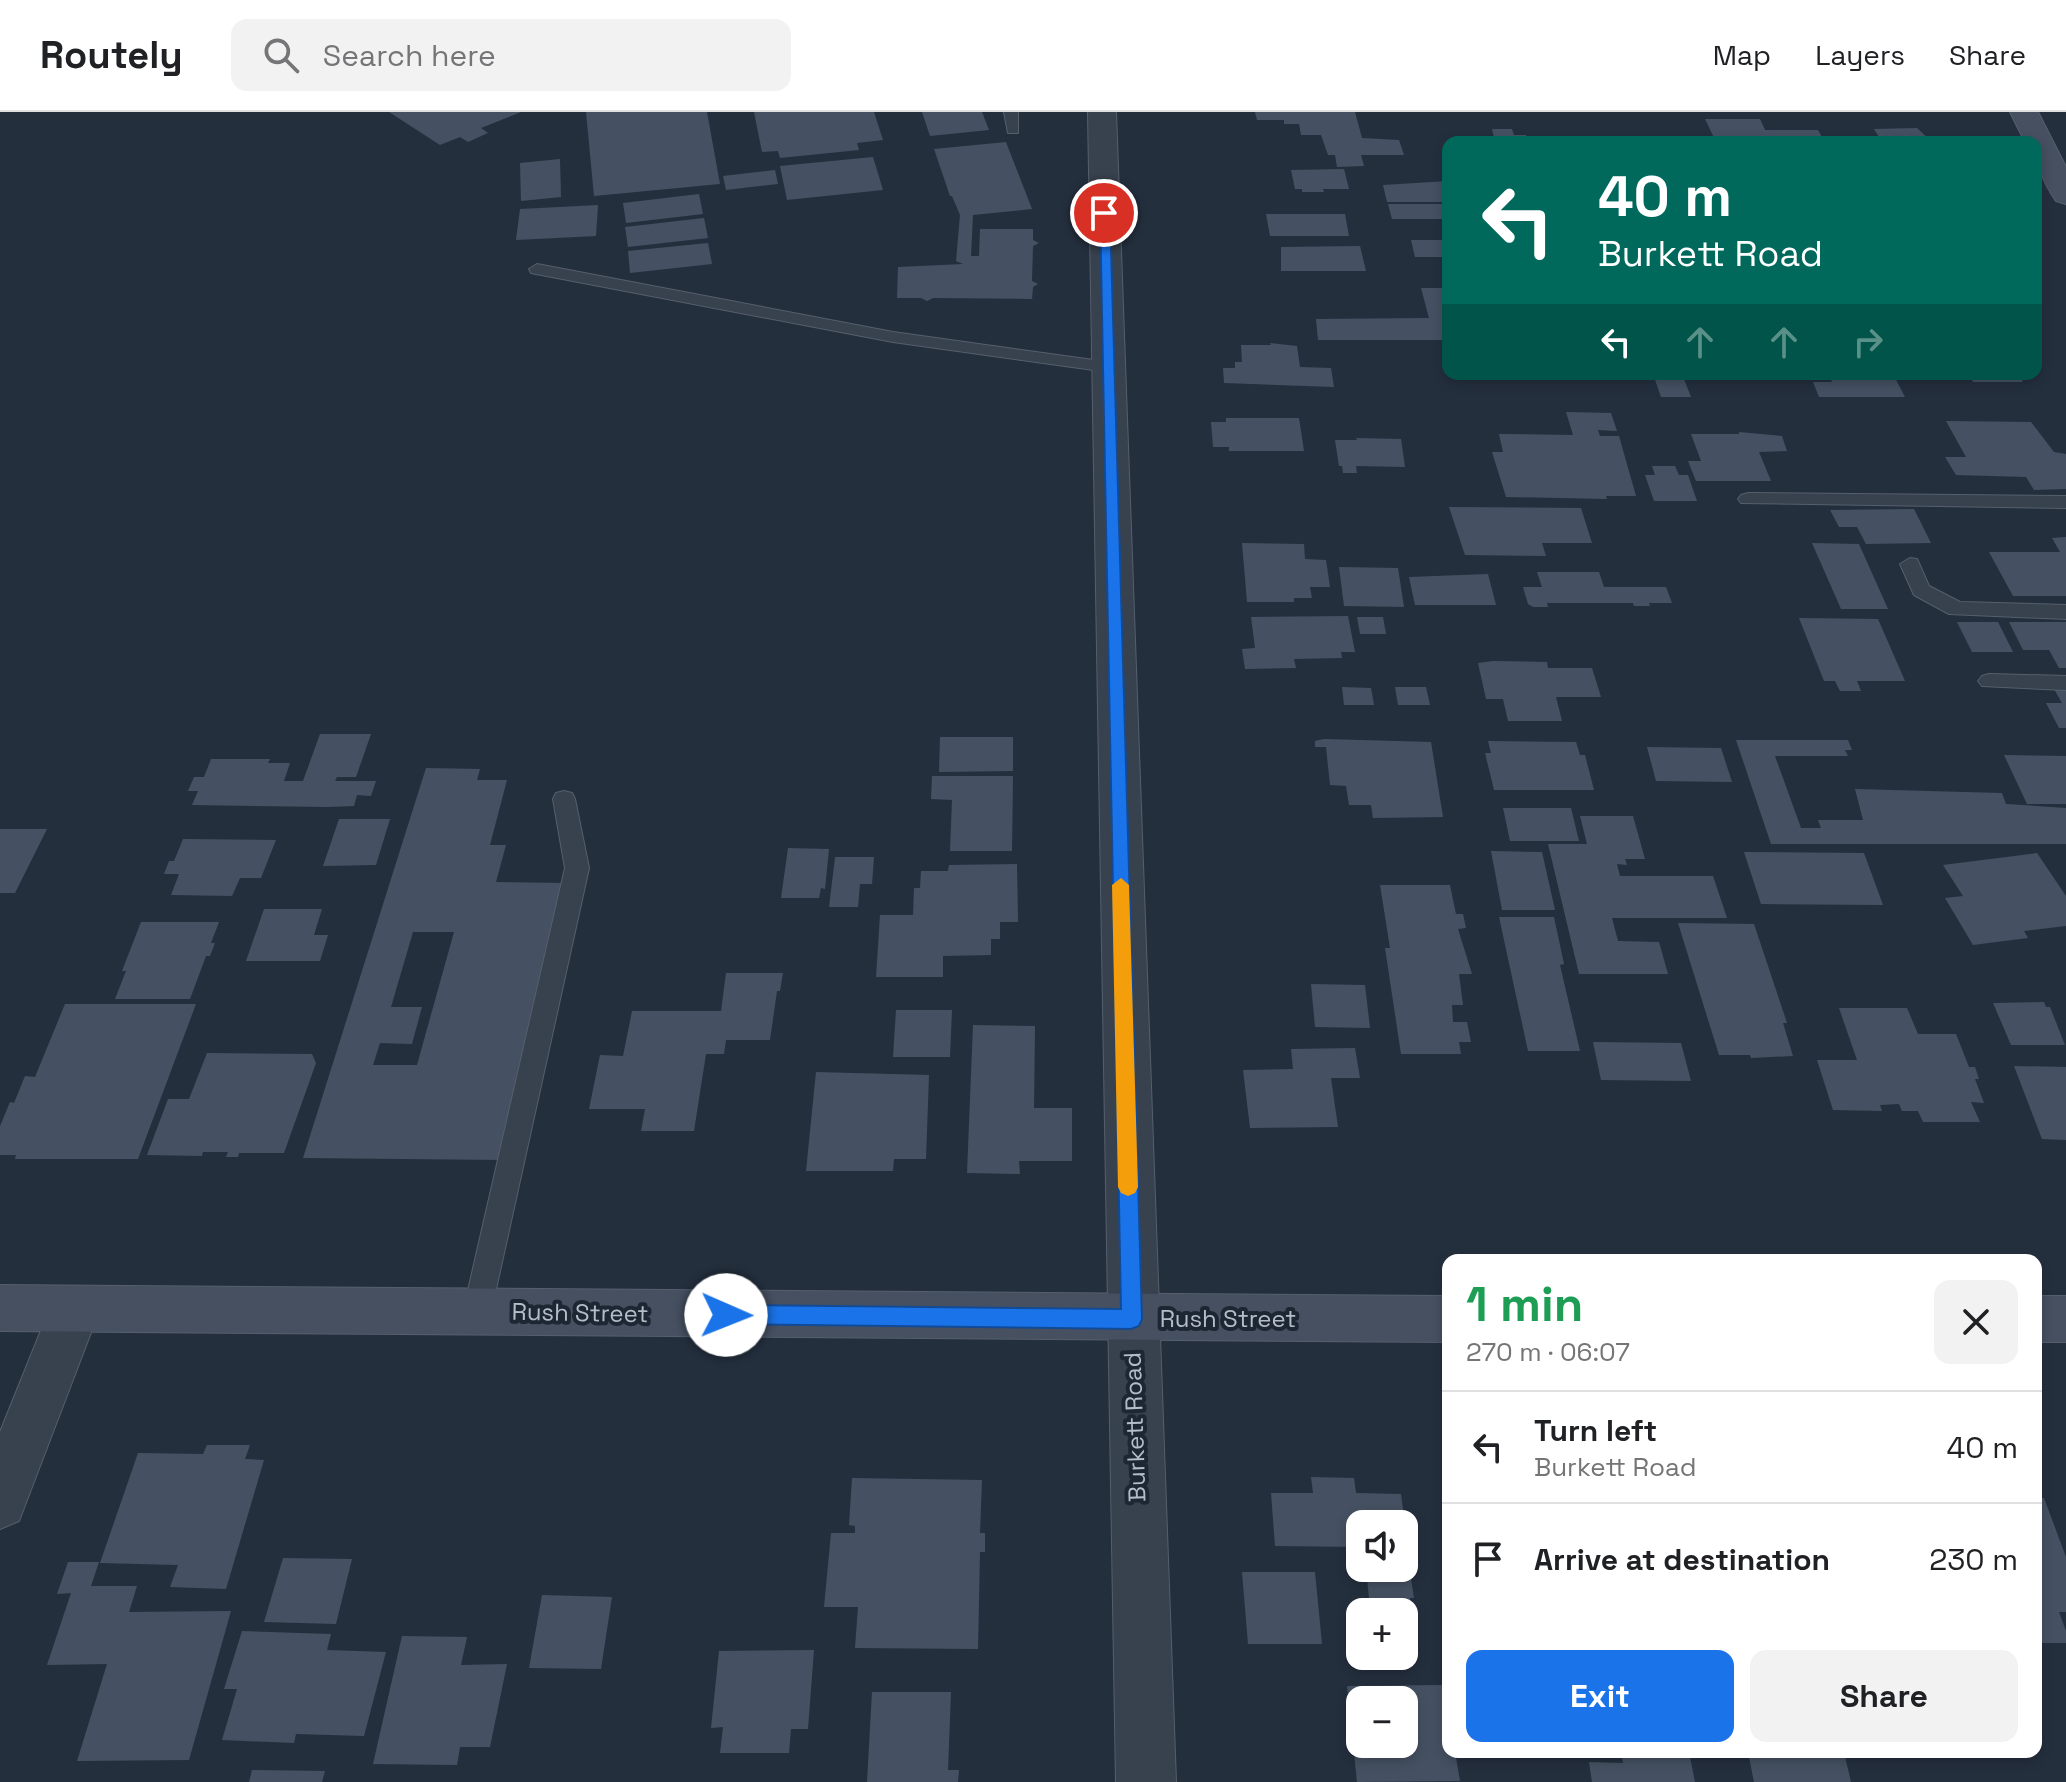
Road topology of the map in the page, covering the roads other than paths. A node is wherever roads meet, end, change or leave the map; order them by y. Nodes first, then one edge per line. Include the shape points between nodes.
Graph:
1 (1011, 112) edge
2 (1102, 112) edge
3 (2024, 112) edge
4 (1013, 130) dead end
5 (2036, 136) edge
6 (2042, 148) edge
7 (2066, 195) edge
8 (537, 269) dead end
9 (1108, 367) junction
10 (1748, 499) dead end
11 (2066, 502) edge
12 (1910, 564) dead end
13 (2066, 612) edge
14 (1989, 681) dead end
15 (2066, 683) edge
16 (564, 799) dead end
17 (0, 1308) edge
18 (74, 1309) junction
19 (477, 1312) junction
20 (1131, 1319) junction
21 (1442, 1319) edge
22 (2042, 1319) edge
23 (2066, 1319) edge
24 (0, 1502) edge
25 (1146, 1782) edge

1 - 4 lane
2 - 9 street, Burkett Road
3 - 5 street
6 - 7 street
8 - 9 lane via 844,326
9 - 20 street, Burkett Road
10 - 11 lane
12 - 13 lane via 1921,590 1956,609
14 - 15 lane
16 - 19 lane via 577,868
17 - 18 street, Rush Street
18 - 19 street, Rush Street
18 - 24 street
19 - 20 street, Rush Street
20 - 21 street, Rush Street
20 - 25 street, Burkett Road
22 - 23 street

